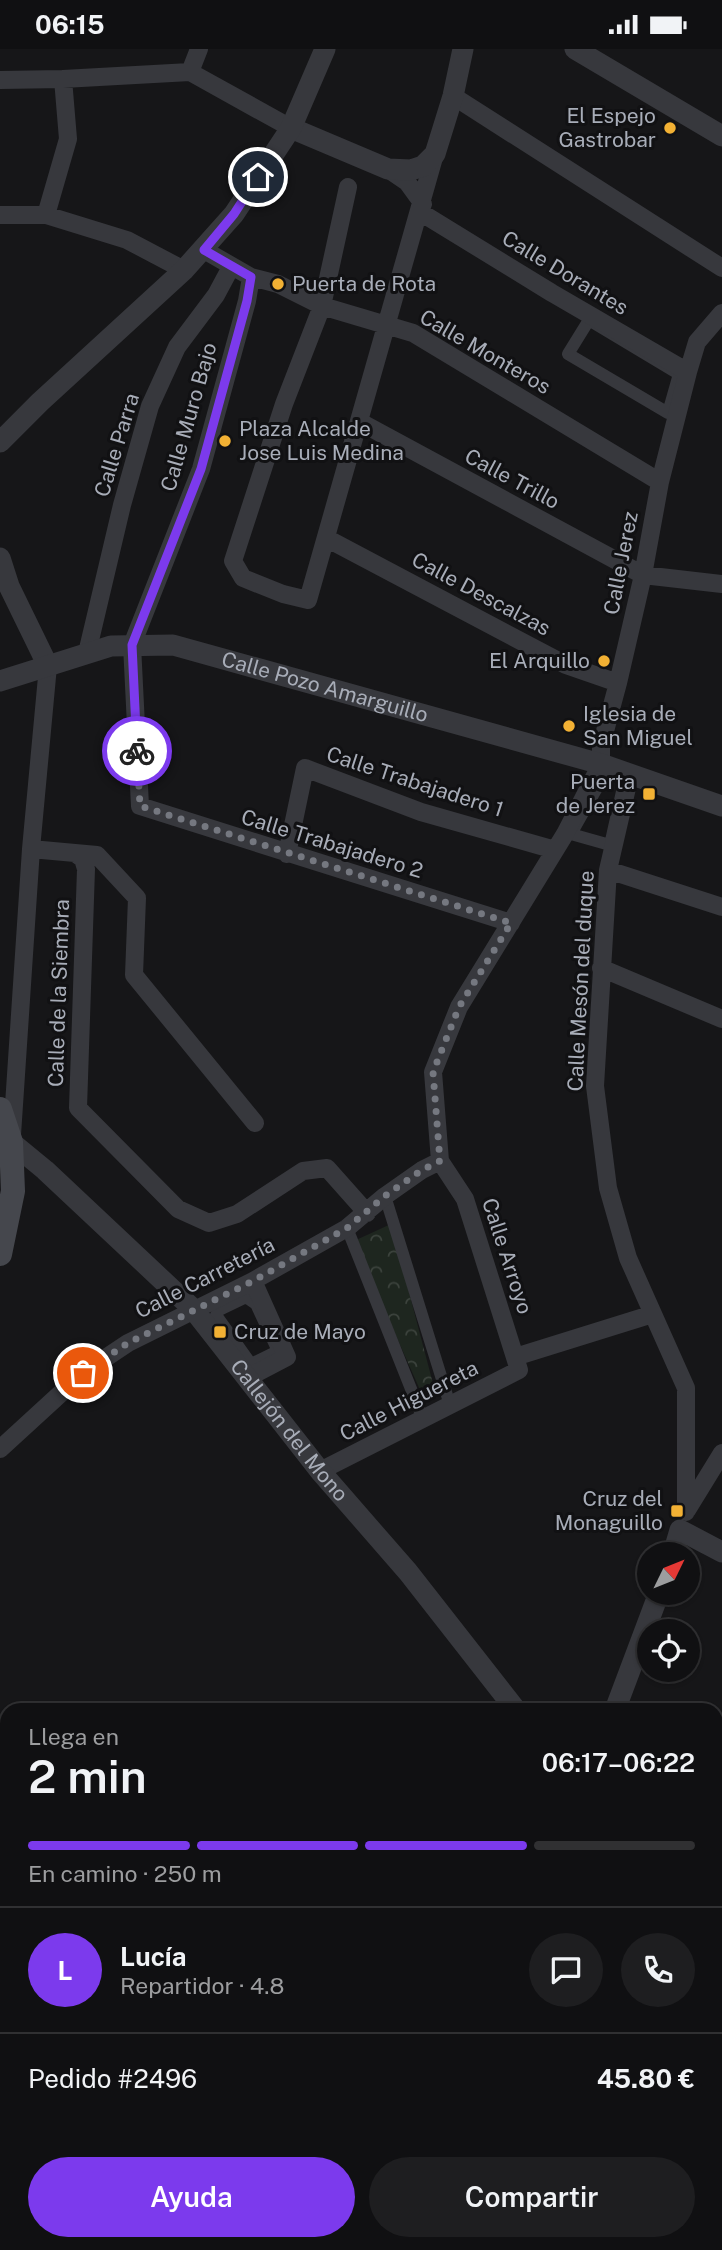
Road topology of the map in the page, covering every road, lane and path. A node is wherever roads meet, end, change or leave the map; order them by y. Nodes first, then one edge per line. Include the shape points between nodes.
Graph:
1 (199, 49) edge
2 (325, 49) edge
3 (463, 49) edge
4 (575, 49) edge
5 (190, 72) junction
6 (63, 79) junction
7 (0, 80) edge
8 (453, 96) junction
9 (292, 128) junction
10 (722, 136) edge
11 (435, 154) junction
12 (388, 169) junction
13 (348, 187) dead end
14 (421, 208) junction
15 (0, 215) edge
16 (46, 215) junction
17 (204, 250) junction
18 (231, 267) junction
19 (722, 268) edge
20 (184, 270) junction
21 (251, 277) junction
22 (322, 306) junction
23 (722, 313) edge
24 (388, 325) junction
25 (688, 372) junction
26 (668, 414) joint
27 (360, 422) junction
28 (0, 442) edge
29 (660, 482) junction
30 (326, 538) junction
31 (0, 558) edge
32 (643, 575) junction
33 (722, 584) edge
34 (132, 645) junction
35 (87, 653) junction
36 (48, 666) junction
37 (0, 681) edge
38 (618, 683) junction
39 (603, 768) junction
40 (630, 775) junction
41 (722, 806) edge
42 (31, 849) junction
43 (555, 850) junction
44 (75, 853) junction
45 (287, 854) junction
46 (608, 870) junction
47 (722, 907) edge
48 (511, 923) junction
49 (601, 968) junction
50 (722, 1019) edge
51 (0, 1109) edge
52 (255, 1123) dead end
53 (11, 1142) junction
54 (440, 1161) junction
55 (45, 1170) junction
56 (13, 1191) junction
57 (385, 1196) junction
58 (366, 1213) junction
59 (347, 1228) junction
60 (0, 1254) edge
61 (253, 1281) junction
62 (193, 1309) junction
63 (219, 1310) joint
64 (653, 1314) junction
65 (517, 1364) junction
66 (247, 1378) junction
67 (450, 1405) junction
68 (423, 1419) junction
69 (0, 1449) edge
70 (722, 1453) edge
71 (320, 1471) junction
72 (683, 1521) junction
73 (677, 1542) edge
74 (722, 1552) edge
75 (654, 1605) edge
76 (511, 1703) edge
77 (618, 1703) edge

1 - 5 street
2 - 9 street
3 - 8 street
4 - 10 street
5 - 6 street
5 - 9 street
6 - 7 street
6 - 16 street via 68,139
8 - 11 street
8 - 19 street
9 - 12 street
9 - 17 street
11 - 12 street via 411,170
11 - 14 street
12 - 14 street, Calle Dorantes via 407,182
13 - 22 street
14 - 24 street
14 - 25 street, Calle Dorantes via 552,293
15 - 16 street
16 - 20 street via 127,240
17 - 18 street, Calle Monteros
17 - 20 street
18 - 21 street, Calle Monteros
18 - 35 street, Calle Parra via 177,347 149,406
20 - 28 street
21 - 22 street, Calle Monteros via 278,284
21 - 34 street, Calle Muro Bajo via 201,469
22 - 24 street, Calle Monteros
22 - 30 street via 284,404 233,561 243,577 308,600
23 - 25 street, Calle Jerez via 697,342
24 - 27 street
24 - 29 street, Calle Monteros via 413,334
25 - 29 street, Calle Jerez
26 - 26 street via 568,354 589,320 679,374
27 - 30 street
27 - 32 street, Calle Trillo
29 - 32 street, Calle Jerez
30 - 38 street, Calle Descalzas via 566,665
31 - 36 street
32 - 33 street
32 - 38 street, Calle Jerez
34 - 35 street, Calle Pozo Amarguillo
34 - 39 street, Calle Pozo Amarguillo via 173,645
34 - 45 street, Calle Trabajadero 2 via 140,806
35 - 36 street, Calle Pozo Amarguillo
36 - 37 street, Calle Pozo Amarguillo
36 - 42 street
38 - 39 street, Calle Jerez via 601,747
39 - 39 street via 625,778 610,845 571,834
39 - 40 street, Calle Pozo Amarguillo
39 - 43 street
40 - 41 street, Calle Pozo Amarguillo
40 - 46 street, Calle Mesón del duque
42 - 44 street
42 - 53 street
43 - 45 street, Calle Trabajadero 1 via 421,812 305,768
43 - 48 street
44 - 52 street via 97,855 137,898 134,975
44 - 58 street, Calle de la Siembra via 86,869 78,1108 178,1209 209,1223 237,1214 303,1171 327,1168
45 - 48 street, Calle Trabajadero 2
46 - 47 street
46 - 49 street, Calle Mesón del duque
48 - 54 street via 459,1007 433,1072
49 - 50 street
49 - 64 street, Calle Mesón del duque via 595,1086 608,1188 628,1258
51 - 53 main road
53 - 55 street, Callejón del Mono
53 - 56 main road
54 - 57 street, Calle Carretería
54 - 65 street, Calle Arroyo via 466,1199
55 - 56 street via 26,1173
55 - 62 street, Callejón del Mono
56 - 60 main road
57 - 58 street, Calle Carretería
57 - 67 street
58 - 59 street, Calle Carretería
59 - 61 street, Calle Carretería
59 - 68 street
61 - 62 street, Calle Carretería
61 - 66 street via 287,1357
62 - 66 street, Callejón del Mono
62 - 69 street, Calle Carretería via 83,1373
63 - 63 street via 246,1297 251,1299 278,1350 251,1364 216,1315
64 - 65 street, Calle Higuereta
64 - 72 street, Calle Mesón del duque via 686,1388
65 - 67 street, Calle Higuereta
66 - 71 street, Callejón del Mono
67 - 68 street, Calle Higuereta
68 - 71 street, Calle Higuereta
70 - 72 street
71 - 76 street, Callejón del Mono via 408,1572
72 - 73 street
72 - 74 street
75 - 77 street

